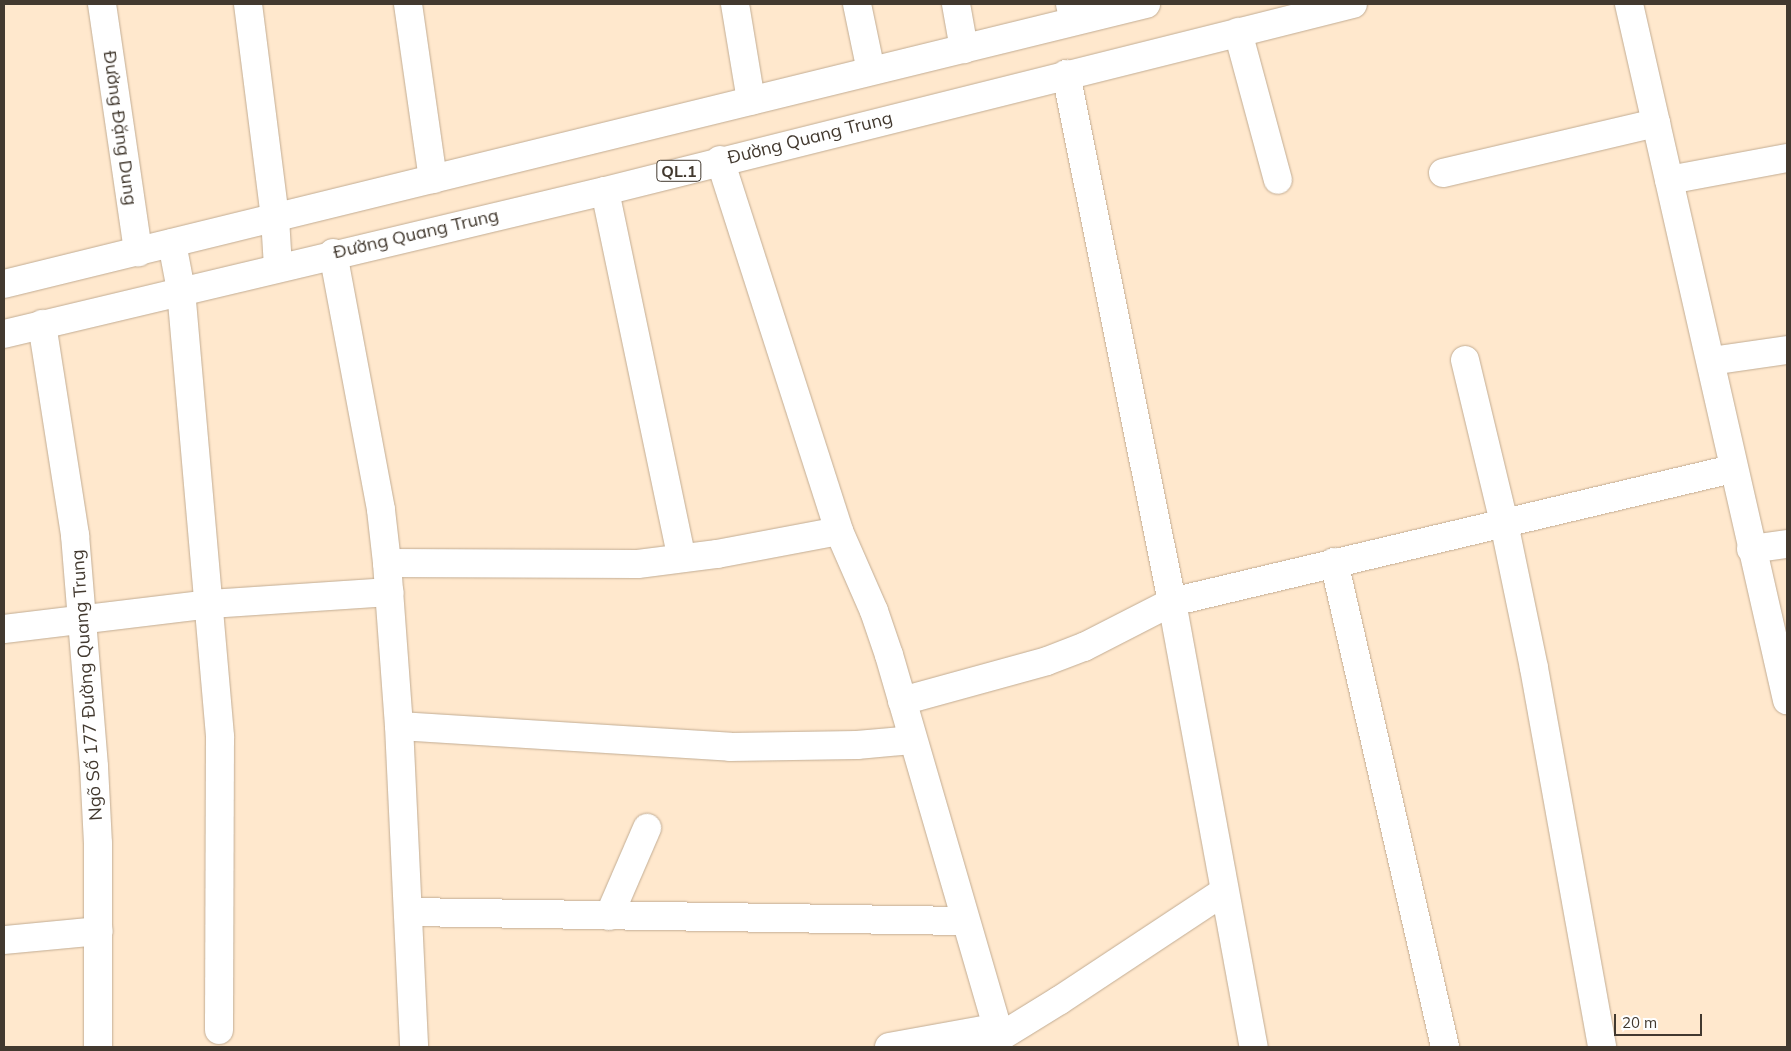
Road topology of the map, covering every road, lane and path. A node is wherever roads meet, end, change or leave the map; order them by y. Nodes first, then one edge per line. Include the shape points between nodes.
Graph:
1 (102, 4) edge
2 (248, 4) edge
3 (408, 4) edge
4 (735, 4) edge
5 (857, 4) edge
6 (956, 4) edge
7 (1146, 4) edge
8 (1353, 4) edge
9 (1629, 4) edge
10 (1072, 13) edge
11 (1238, 32) junction
12 (964, 49) junction
13 (871, 71) junction
14 (1066, 74) junction
15 (752, 101) junction
16 (1656, 123) junction
17 (1787, 158) edge
18 (720, 160) junction
19 (1443, 173) dead end
20 (433, 180) junction
21 (1278, 180) dead end
22 (1669, 180) junction
23 (605, 190) junction
24 (275, 218) junction
25 (172, 243) junction
26 (138, 252) junction
27 (333, 253) junction
28 (278, 266) junction
29 (4, 284) edge
30 (181, 290) junction
31 (42, 324) junction
32 (4, 334) edge
33 (1787, 350) edge
34 (1465, 360) dead end
35 (1711, 361) junction
36 (1732, 469) junction
37 (1504, 523) junction
38 (839, 530) junction
39 (1787, 544) edge
40 (1751, 549) junction
41 (682, 558) junction
42 (1334, 562) junction
43 (387, 563) junction
44 (390, 592) junction
45 (1172, 602) junction
46 (210, 604) junction
47 (82, 619) junction
48 (4, 629) edge
49 (1787, 700) edge
50 (902, 701) junction
51 (399, 726) junction
52 (912, 740) junction
53 (646, 828) dead end
54 (1223, 892) junction
55 (410, 912) junction
56 (609, 916) junction
57 (965, 921) junction
58 (99, 931) junction
59 (4, 940) edge
60 (219, 1030) dead end
61 (998, 1032) junction
62 (98, 1047) edge
63 (414, 1047) edge
64 (889, 1047) edge
65 (974, 1047) edge
66 (1254, 1047) edge
67 (1445, 1047) edge
68 (1602, 1047) edge

1 - 26 main road, Đường Đặng Dung
2 - 24 main road
3 - 20 main road
4 - 15 main road
5 - 13 main road
6 - 12 main road
7 - 10 main road
8 - 11 main road, Đường Quang Trung / QL.1
9 - 16 main road
10 - 12 main road
11 - 14 main road, Đường Quang Trung / QL.1
11 - 21 main road
12 - 13 main road
13 - 15 main road
14 - 18 main road, Đường Quang Trung / QL.1
14 - 45 main road
15 - 20 main road
16 - 19 main road
16 - 22 main road
17 - 22 main road
18 - 23 main road, Đường Quang Trung / QL.1
18 - 38 main road
20 - 24 main road
22 - 35 main road
23 - 27 main road, Đường Quang Trung / QL.1
23 - 41 main road
24 - 25 main road
24 - 28 main road
25 - 26 main road
25 - 30 main road
26 - 29 main road
27 - 28 main road, Đường Quang Trung / QL.1
27 - 43 main road via 381,510
28 - 30 main road, Đường Quang Trung / QL.1
30 - 31 main road, Đường Quang Trung / QL.1
30 - 46 main road
31 - 32 main road, Đường Quang Trung / QL.1
31 - 47 main road, Ngõ Số 177 Đường Quang Trung via 72,516
33 - 35 main road
34 - 37 main road
35 - 36 main road
36 - 37 main road
36 - 40 main road
37 - 42 main road
37 - 68 main road via 1536,677
38 - 41 main road
38 - 50 main road via 874,611
39 - 40 main road
40 - 49 main road
41 - 43 main road via 596,565
42 - 45 main road
42 - 67 main road
43 - 44 main road
44 - 46 main road
44 - 51 main road
45 - 50 main road via 1084,647 1047,661
45 - 54 main road
46 - 47 main road
46 - 60 main road via 220,737
47 - 48 main road
47 - 58 main road, Ngõ Số 177 Đường Quang Trung via 95,776
50 - 52 main road
51 - 52 main road via 730,746 857,745
51 - 55 main road
52 - 57 main road
53 - 56 main road
54 - 61 main road
54 - 66 main road
55 - 56 main road
55 - 63 main road
56 - 57 main road via 819,916
57 - 61 main road
58 - 59 main road
58 - 62 main road, Ngõ Số 177 Đường Quang Trung
61 - 64 main road
61 - 65 main road

